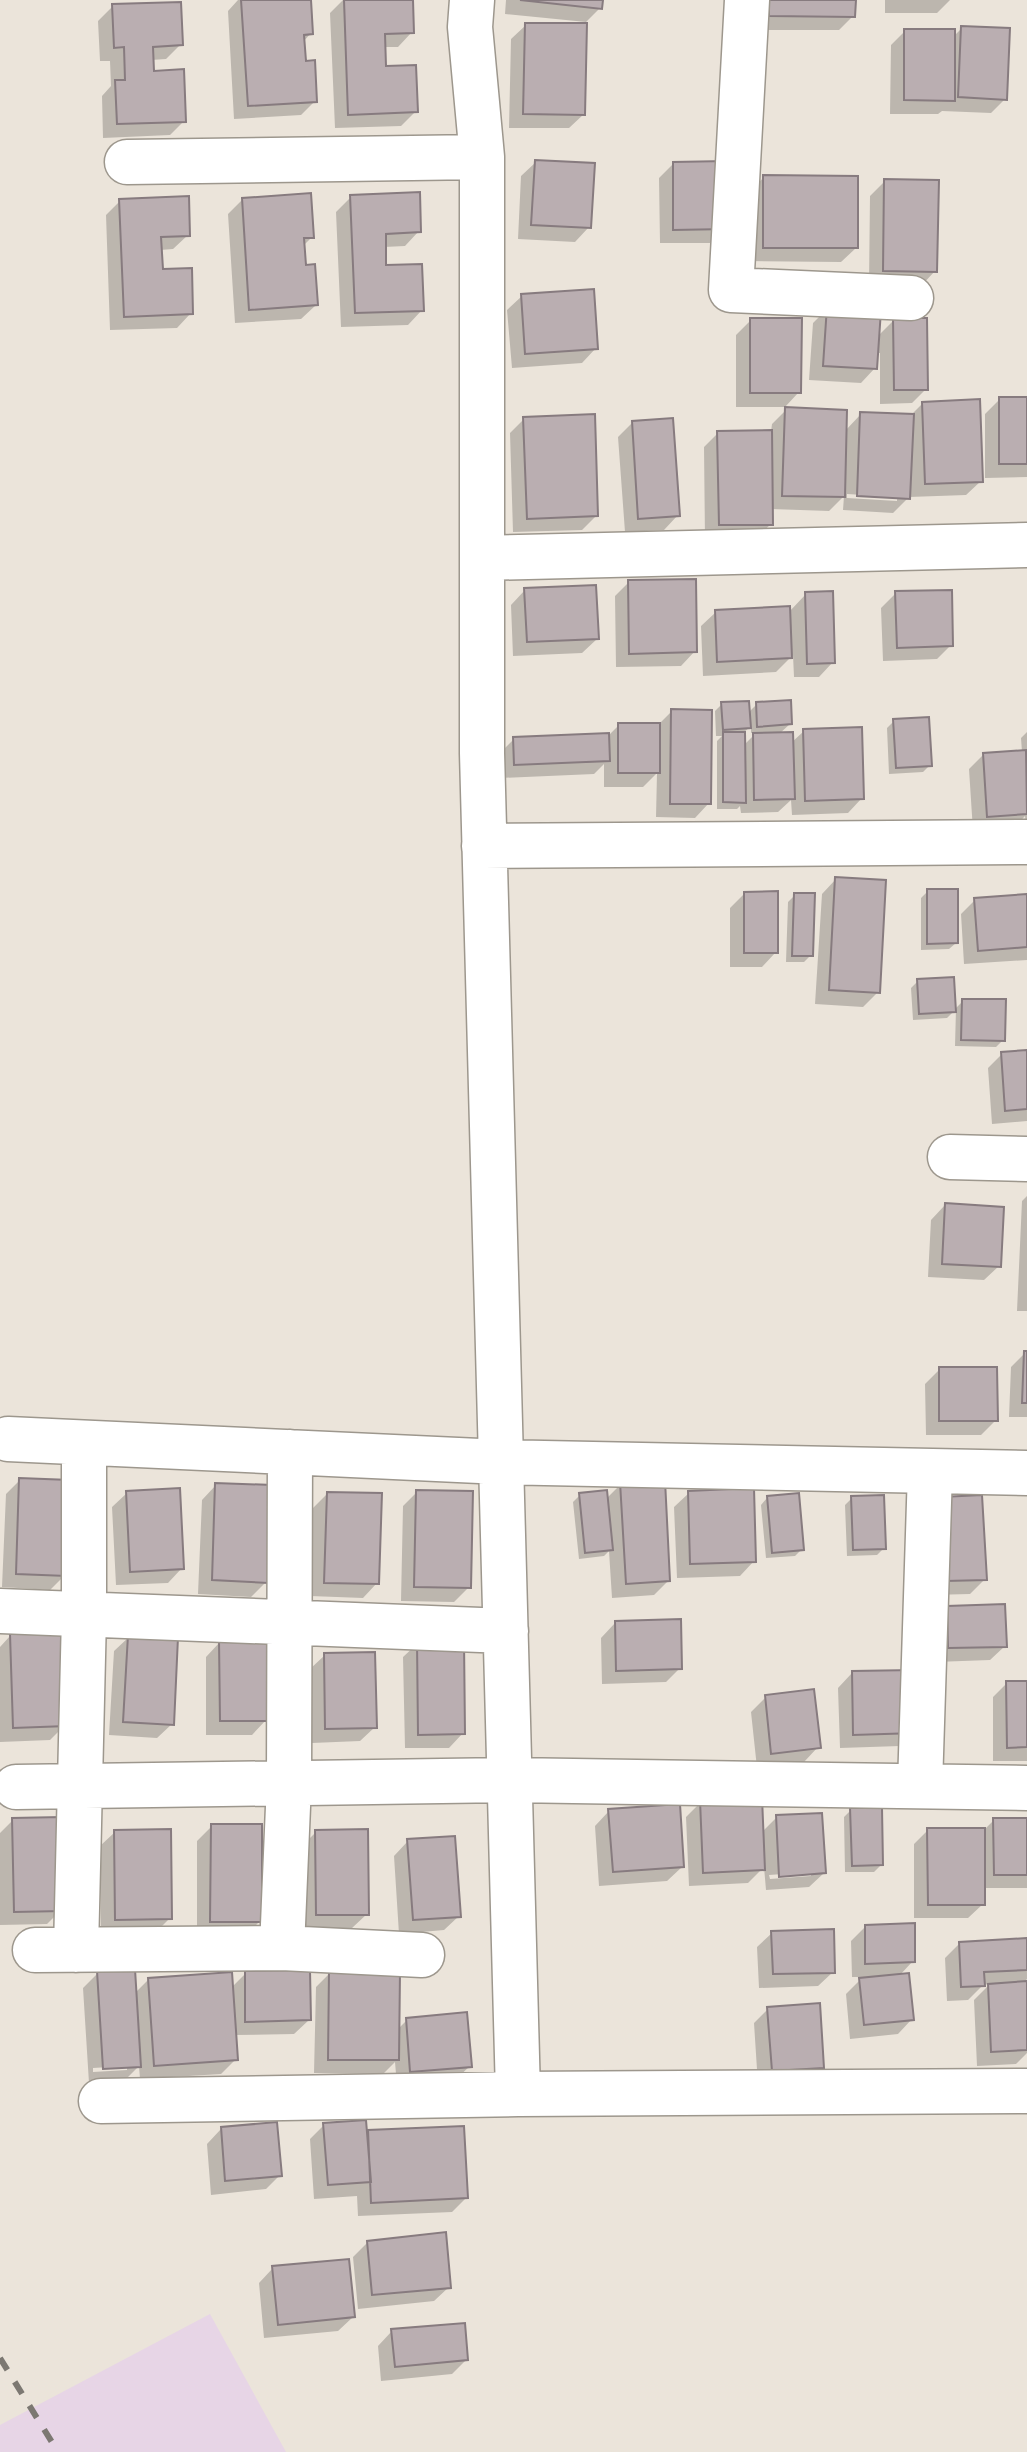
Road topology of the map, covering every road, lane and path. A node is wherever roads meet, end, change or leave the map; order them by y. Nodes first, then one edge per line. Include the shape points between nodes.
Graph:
1 (472, 0) edge
2 (747, 0) edge
3 (482, 157) junction
4 (127, 162) dead end
5 (911, 298) dead end
6 (1027, 545) edge
7 (482, 558) junction
8 (1027, 842) edge
9 (484, 846) junction
10 (950, 1157) dead end
11 (1027, 1159) edge
12 (8, 1439) dead end
13 (84, 1443) junction
14 (290, 1452) junction
15 (501, 1462) junction
16 (930, 1471) junction
17 (1027, 1473) edge
18 (0, 1611) edge
19 (84, 1615) junction
20 (290, 1623) junction
21 (506, 1631) junction
22 (510, 1780) junction
23 (289, 1783) junction
24 (920, 1786) junction
25 (16, 1787) dead end
26 (81, 1787) junction
27 (1027, 1788) edge
28 (282, 1948) junction
29 (422, 1955) dead end
30 (1027, 2091) edge
31 (518, 2094) junction
32 (101, 2101) dead end

1 - 3 street
2 - 5 street via 731,290
3 - 4 street
3 - 7 street
6 - 7 street
7 - 9 street
8 - 9 street
9 - 15 street
10 - 11 street
12 - 13 street
13 - 14 street
13 - 19 street
14 - 15 street
14 - 20 street
15 - 16 street
15 - 21 street
16 - 17 street
16 - 24 street
18 - 19 street
19 - 20 street
19 - 26 street
20 - 21 street
20 - 23 street
21 - 22 street
22 - 23 street
22 - 24 street
22 - 31 street
23 - 26 street
23 - 28 street
24 - 27 street
25 - 26 street
26 - 28 street via 56,1950
28 - 29 street
30 - 31 street
31 - 32 street

